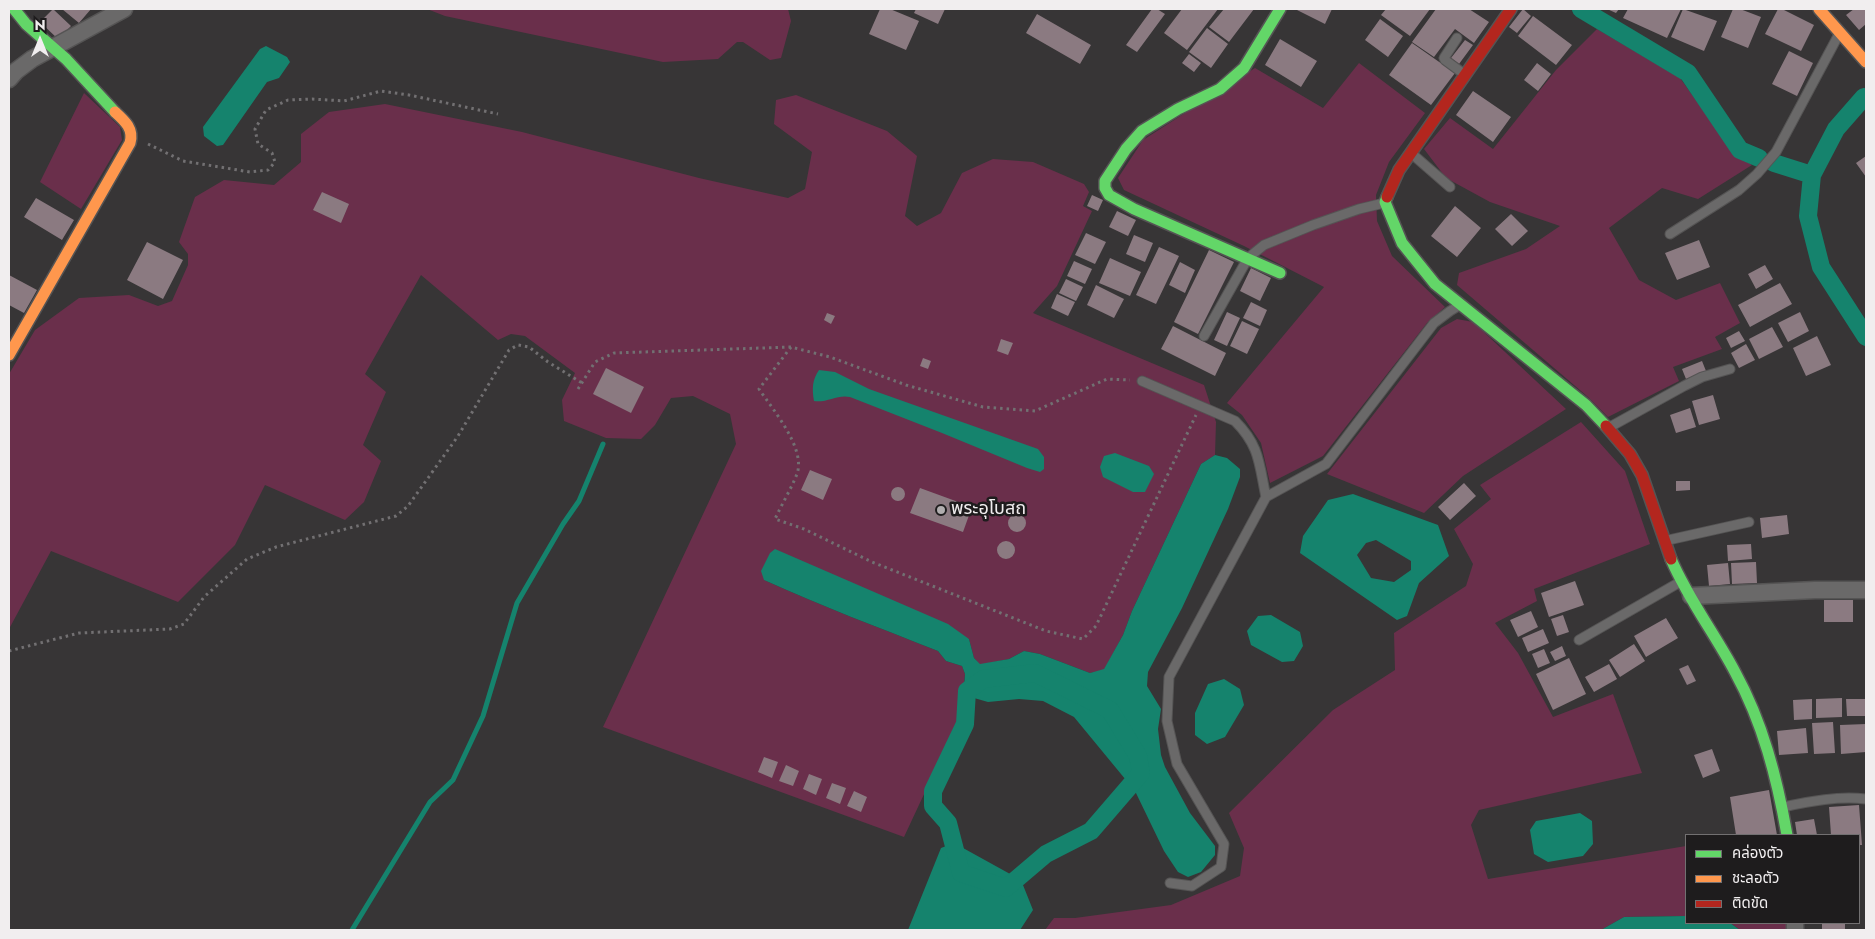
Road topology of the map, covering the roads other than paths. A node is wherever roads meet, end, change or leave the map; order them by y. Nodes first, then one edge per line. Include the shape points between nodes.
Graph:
1 (14, 9) edge
2 (124, 9) edge
3 (1280, 9) edge
4 (1511, 9) edge
5 (1819, 9) edge
6 (1839, 33) junction
7 (1457, 38) dead end
8 (54, 48) junction
9 (1866, 62) edge
10 (1466, 75) junction
11 (9, 79) edge
12 (1411, 153) junction
13 (1450, 187) dead end
14 (1385, 202) junction
15 (1670, 234) dead end
16 (1248, 258) junction
17 (1280, 273) dead end
18 (1460, 305) junction
19 (1204, 336) dead end
20 (9, 355) edge
21 (1730, 369) dead end
22 (1142, 381) road end
23 (1608, 428) junction
24 (1266, 497) junction
25 (1749, 522) dead end
26 (1664, 541) junction
27 (1682, 580) junction
28 (1866, 590) edge
29 (1691, 596) junction
30 (1579, 640) dead end
31 (1866, 798) edge
32 (1783, 807) junction
33 (1787, 834) edge
34 (1170, 883) dead end

1 - 8 street
2 - 8 street
3 - 16 street via 1244,68 1220,89 1142,130 1105,181 1109,195 1134,209
4 - 10 street
5 - 6 street
6 - 9 street
6 - 15 lane via 1776,152 1758,174 1739,190
7 - 10 lane via 1444,58
8 - 11 street via 32,59
8 - 20 street via 128,126 132,135
10 - 12 street
12 - 13 lane
12 - 14 street via 1399,170
14 - 16 lane via 1264,245
14 - 18 street via 1402,244 1436,284
16 - 17 street
16 - 19 lane
18 - 23 street via 1586,405
18 - 24 lane via 1434,323 1326,464
21 - 23 lane via 1702,377
22 - 24 lane via 1235,421 1255,447
23 - 26 street via 1635,462
24 - 34 lane via 1169,677 1167,721 1177,764 1224,844 1221,867 1192,886
25 - 26 lane
26 - 27 street
27 - 29 street
27 - 30 lane
28 - 29 street
29 - 32 street via 1743,686 1760,726
31 - 32 lane via 1818,800
32 - 33 street

